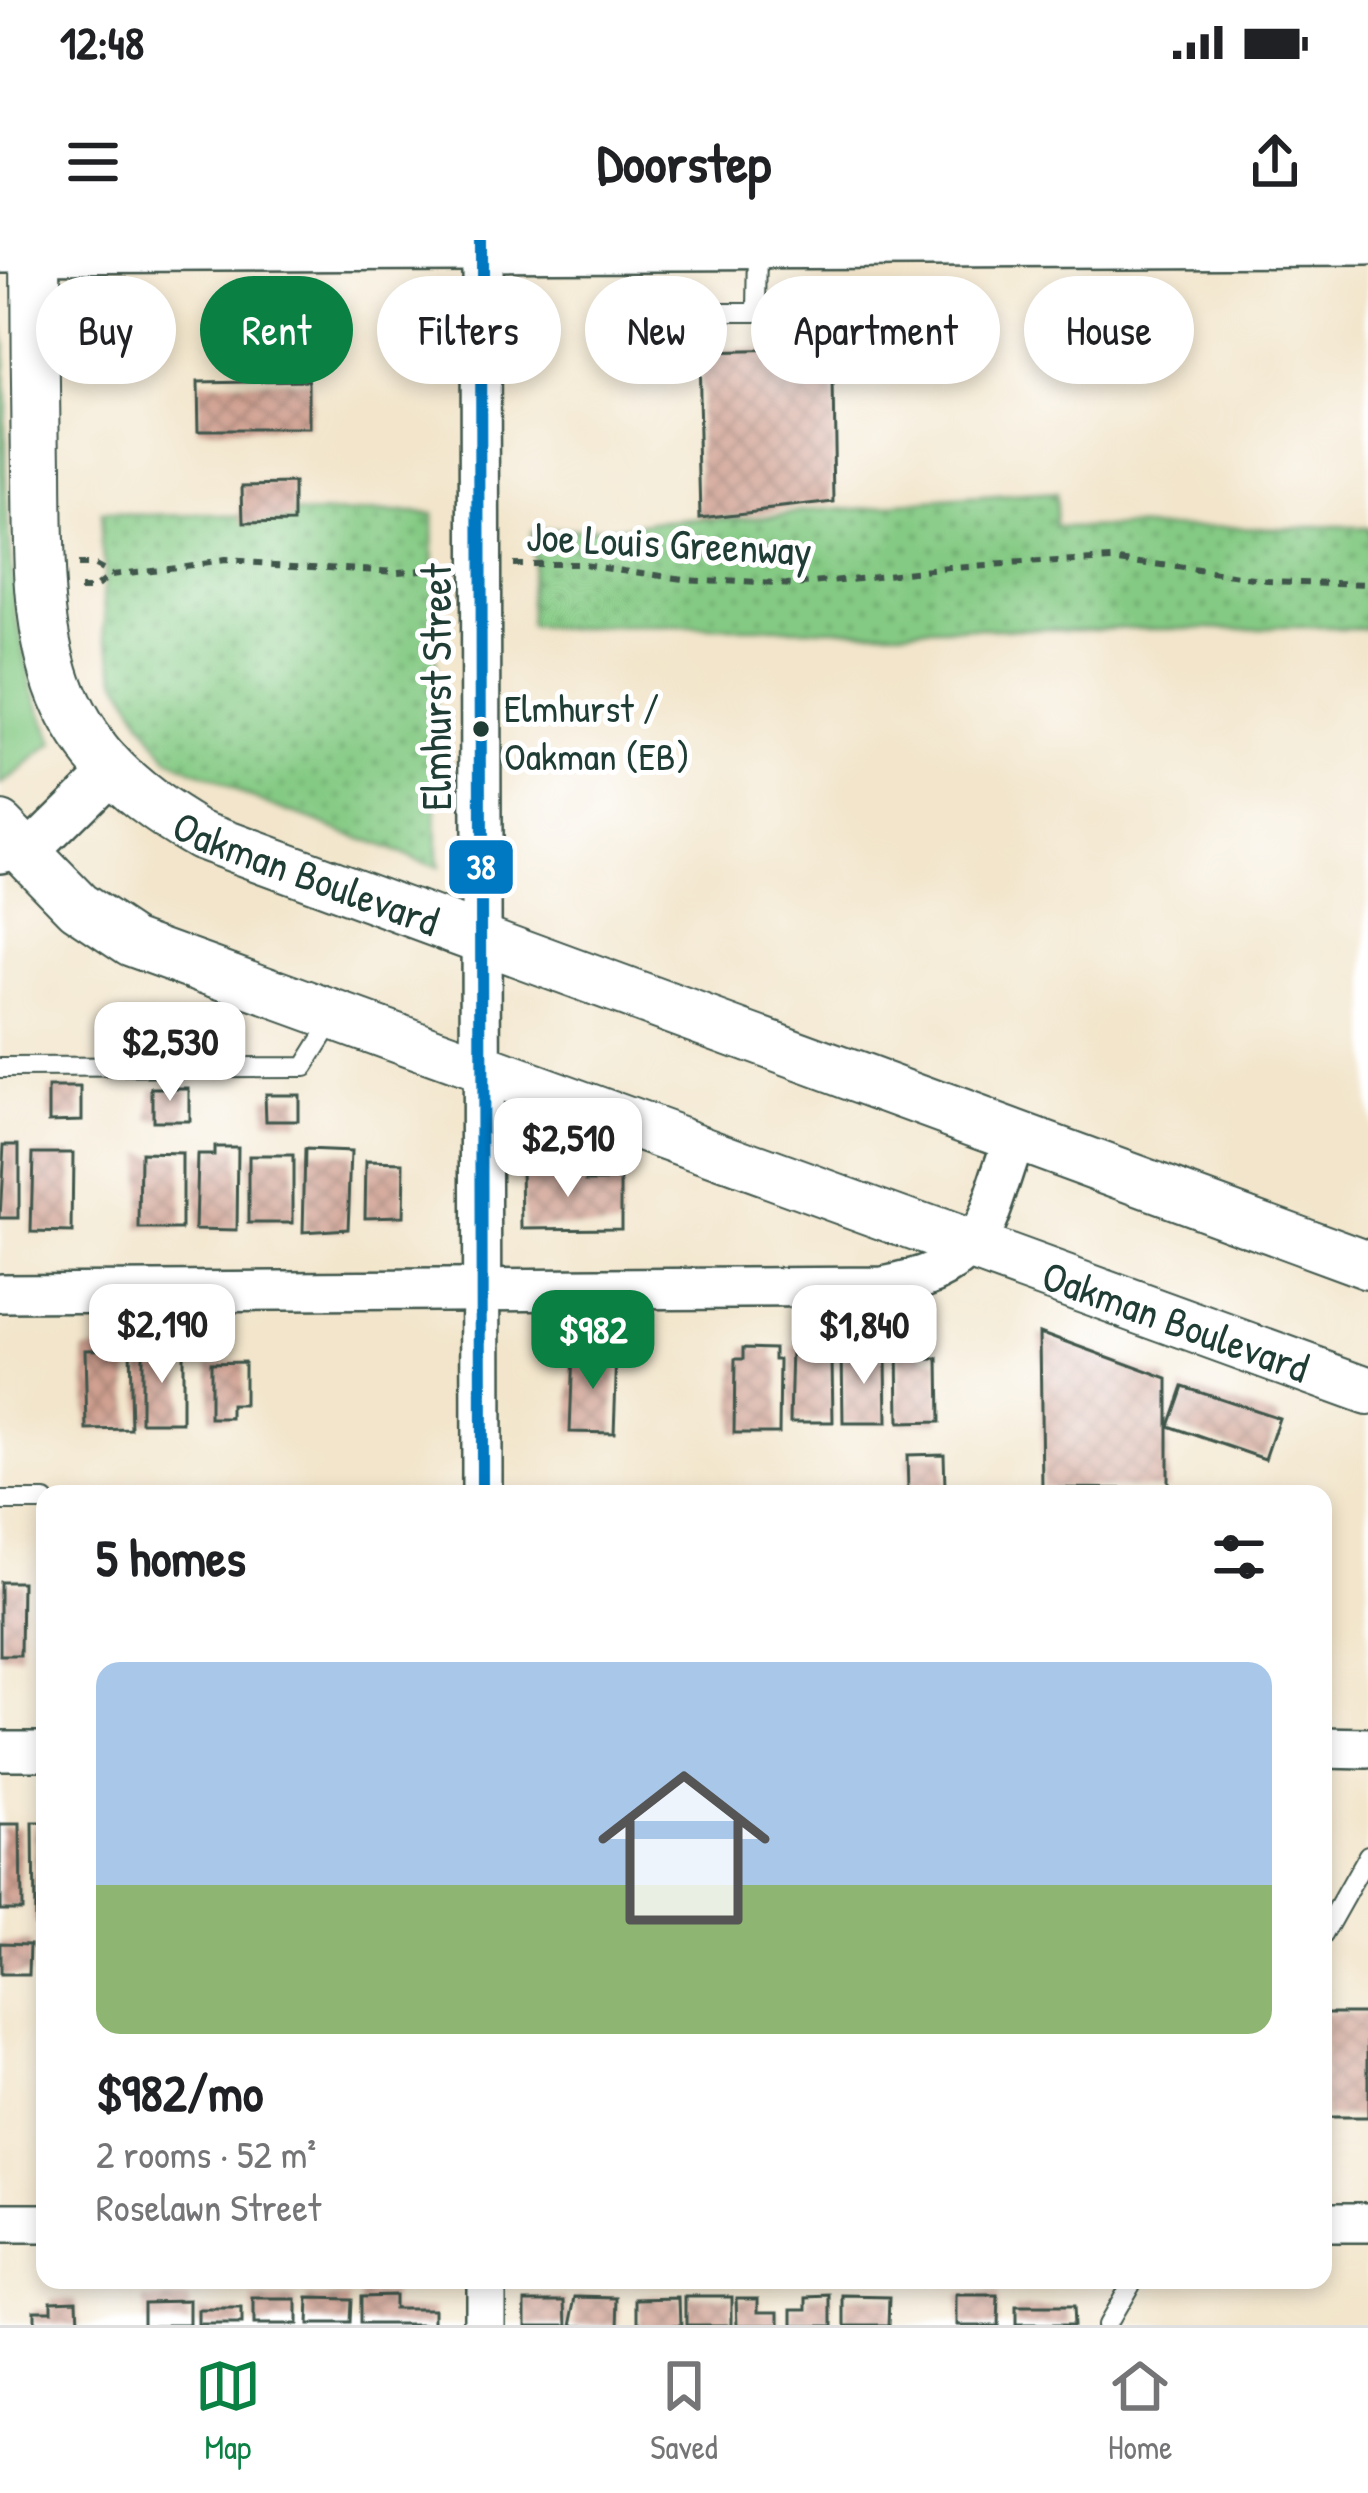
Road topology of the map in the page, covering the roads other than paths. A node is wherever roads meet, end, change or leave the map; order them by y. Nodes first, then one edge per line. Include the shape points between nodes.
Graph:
1 (480, 245) edge
2 (1368, 246) edge
3 (24, 248) edge
4 (760, 249) junction
5 (760, 276) edge
6 (110, 772) junction
7 (7, 842) edge
8 (484, 942) junction
9 (334, 1018) junction
10 (0, 1068) edge
11 (482, 1073) junction
12 (1015, 1137) junction
13 (974, 1248) junction
14 (1368, 1265) edge
15 (482, 1292) junction
16 (0, 1293) edge
17 (1368, 1391) edge
18 (482, 1485) edge
19 (0, 1501) edge
20 (36, 1501) edge
21 (1332, 1748) edge
22 (0, 1750) edge
23 (36, 1750) edge
24 (1368, 1750) edge
25 (1368, 1855) edge
26 (1332, 1919) edge
27 (1332, 2222) edge
28 (1368, 2222) edge
29 (0, 2224) edge
30 (36, 2224) edge
31 (485, 2289) edge
32 (1126, 2289) edge
33 (485, 2325) edge
34 (1106, 2325) edge

1 - 3 street
1 - 4 street
1 - 8 street, Elmhurst Street
2 - 4 street
3 - 6 street, Oakman Boulevard via 41,624 65,705
4 - 5 lane
6 - 7 street via 40,841
6 - 8 street, Oakman Boulevard via 199,835
7 - 9 street, Oakman Boulevard via 78,907 132,942
8 - 11 street, Elmhurst Street
8 - 12 street, Oakman Boulevard
9 - 10 lane via 304,1067
9 - 11 street, Oakman Boulevard
11 - 13 street, Oakman Boulevard
11 - 15 street, Elmhurst Street
12 - 13 street
12 - 14 street, Oakman Boulevard
13 - 15 street via 924,1279 883,1287
13 - 17 street, Oakman Boulevard
15 - 16 street
15 - 18 street, Elmhurst Street
19 - 20 lane
21 - 24 street
22 - 23 street
25 - 26 lane
27 - 28 street
29 - 30 street
31 - 33 street
32 - 34 lane

